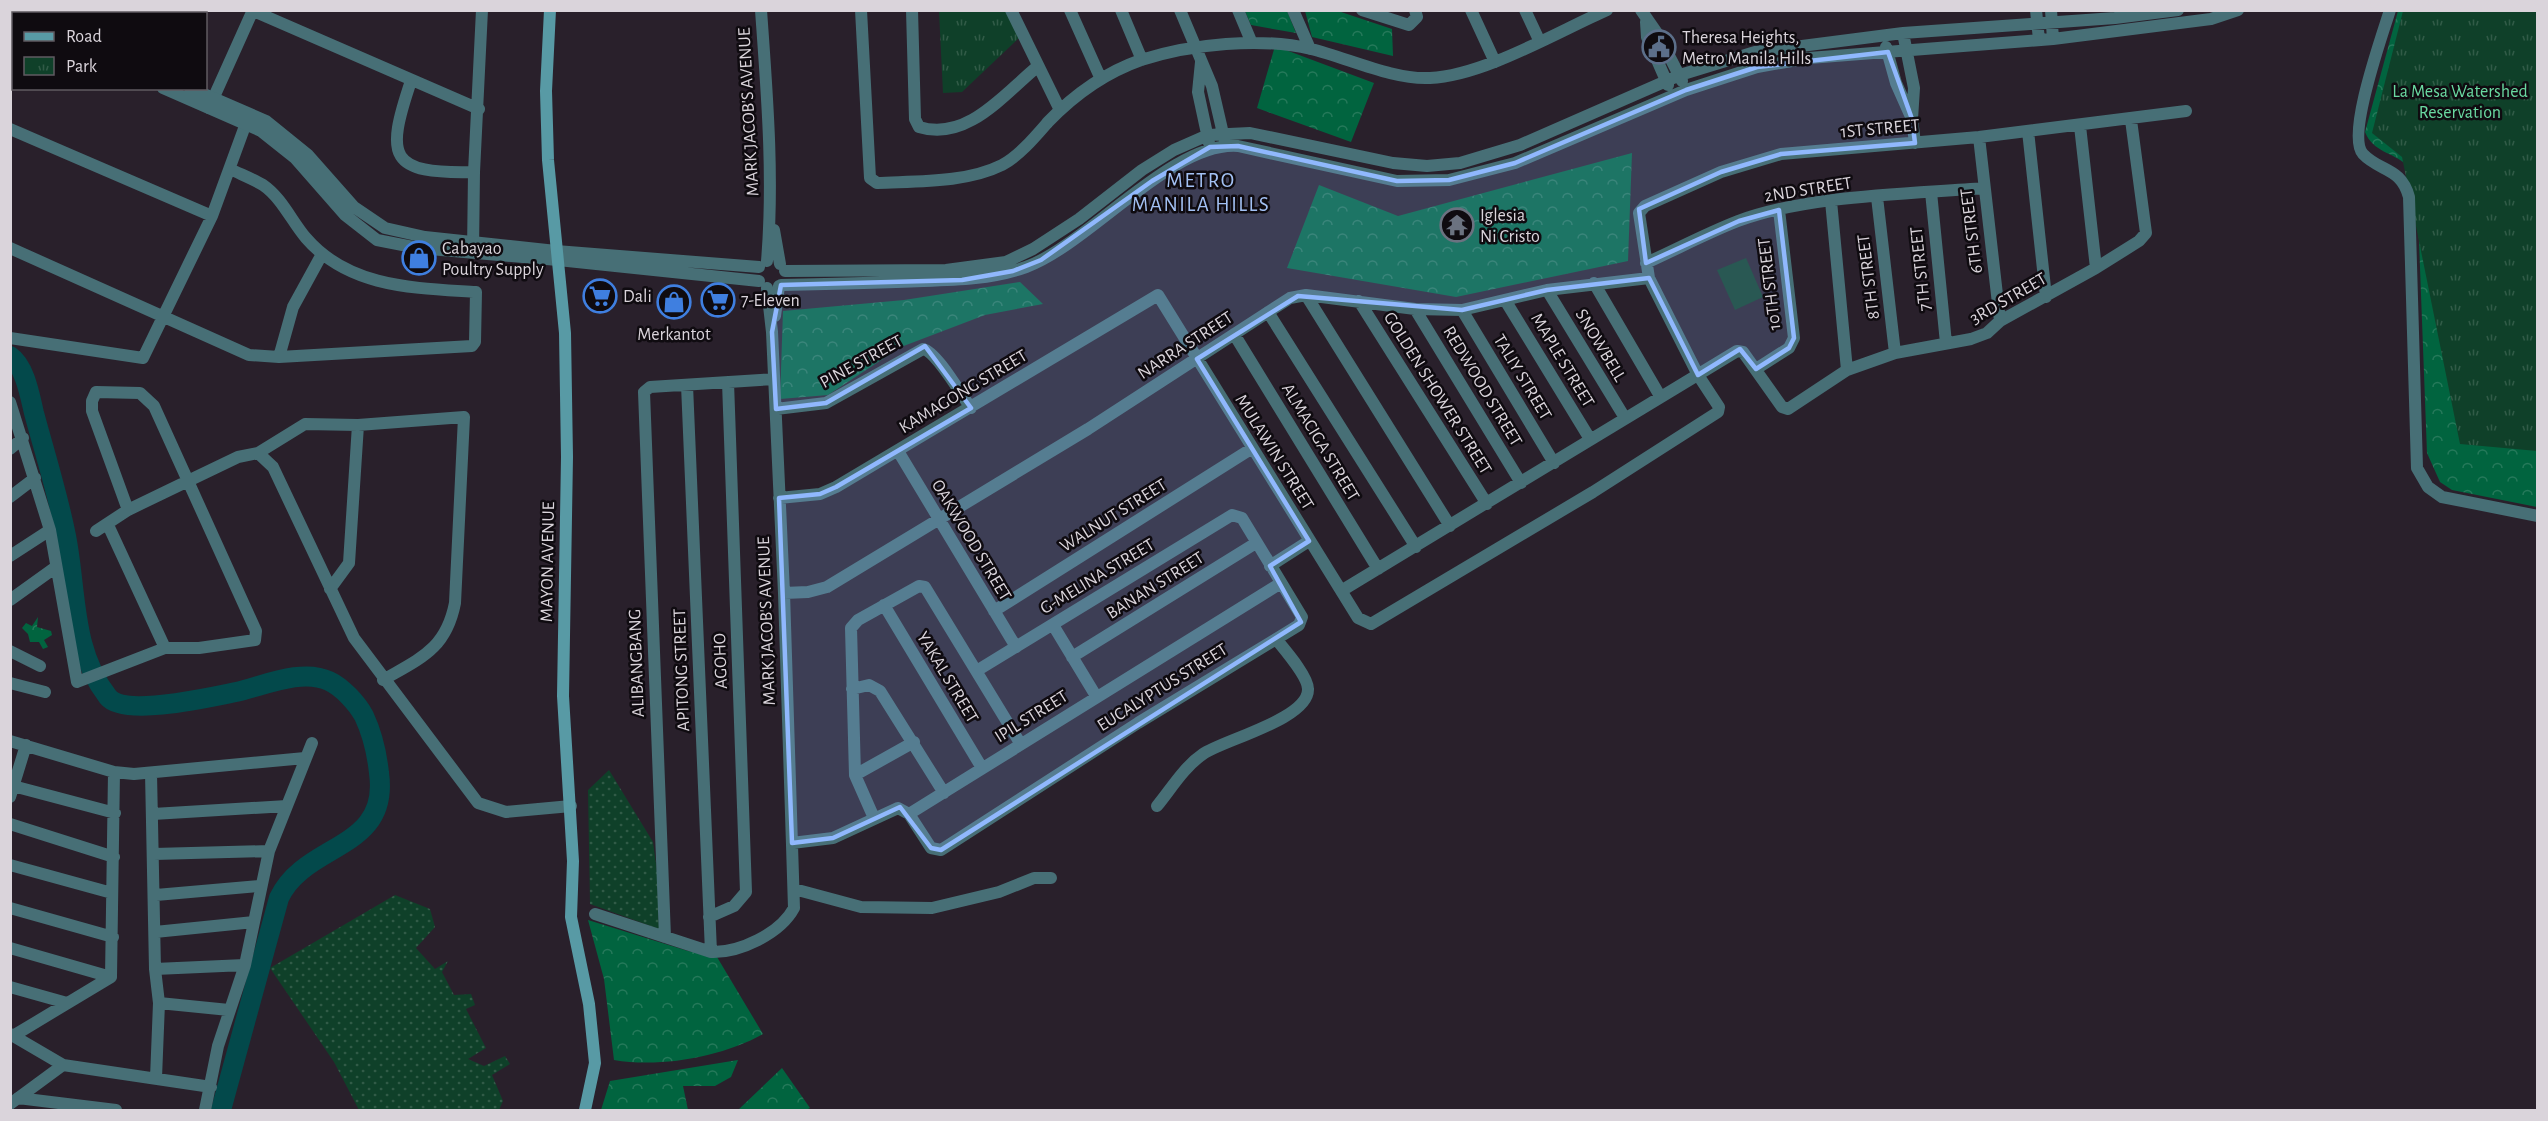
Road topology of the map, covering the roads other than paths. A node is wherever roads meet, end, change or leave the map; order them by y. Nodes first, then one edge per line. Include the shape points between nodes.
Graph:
1 (482, 10) edge
2 (550, 10) edge
3 (761, 10) edge
4 (861, 10) edge
5 (912, 10) edge
6 (1011, 10) edge
7 (1070, 10) edge
8 (1121, 10) edge
9 (1180, 10) edge
10 (1238, 10) edge
11 (1293, 10) edge
12 (1362, 10) edge
13 (1414, 10) edge
14 (1471, 10) edge
15 (1525, 10) edge
16 (1607, 10) edge
17 (2178, 10) edge
18 (2238, 10) edge
19 (2390, 10) edge
20 (252, 11) edge
21 (1584, 15) edge
22 (1644, 16) edge
23 (2051, 16) edge
24 (2037, 17) edge
25 (1903, 33) junction
26 (1884, 35) junction
27 (2053, 39) junction
28 (1539, 40) junction
29 (2039, 40) junction
30 (1251, 41) junction
31 (1197, 49) junction
32 (1310, 49) junction
33 (1906, 51) junction
34 (1887, 52) junction
35 (1142, 60) junction
36 (1201, 62) junction
37 (1495, 62) junction
38 (1036, 67) junction
39 (1680, 75) junction
40 (1100, 77) junction
41 (1666, 80) junction
42 (411, 81) junction
43 (169, 90) edge
44 (193, 90) edge
45 (1686, 90) junction
46 (1672, 96) junction
47 (211, 104) junction
48 (479, 109) junction
49 (1060, 110) junction
50 (2186, 111) dead end
51 (248, 119) junction
52 (1912, 119) junction
53 (2131, 120) junction
54 (2080, 126) junction
55 (10, 129) edge
56 (2028, 131) junction
57 (1979, 137) junction
58 (1224, 139) junction
59 (1209, 141) junction
60 (1915, 143) junction
61 (230, 169) junction
62 (474, 172) junction
63 (1984, 188) junction
64 (1931, 192) junction
65 (1877, 197) junction
66 (1831, 201) junction
67 (1779, 210) junction
68 (771, 211) junction
69 (212, 216) junction
70 (473, 247) junction
71 (10, 248) edge
72 (321, 254) junction
73 (557, 255) junction
74 (1646, 262) junction
75 (763, 264) junction
76 (782, 267) junction
77 (2096, 268) junction
78 (1649, 278) junction
79 (1594, 283) junction
80 (771, 285) junction
81 (1547, 290) junction
82 (1158, 295) joint
83 (1306, 295) junction
84 (2046, 297) junction
85 (1505, 300) junction
86 (1359, 301) junction
87 (1415, 309) junction
88 (1462, 310) junction
89 (1268, 312) junction
90 (165, 316) junction
91 (2000, 321) junction
92 (1234, 334) junction
93 (10, 338) edge
94 (1946, 343) junction
95 (1895, 353) junction
96 (279, 357) junction
97 (1197, 359) junction
98 (1756, 369) junction
99 (1847, 370) junction
100 (1698, 375) junction
101 (774, 379) junction
102 (728, 382) junction
103 (687, 385) junction
104 (1660, 396) junction
105 (10, 402) edge
106 (776, 408) junction
107 (970, 408) junction
108 (1625, 418) junction
109 (358, 425) junction
110 (23, 438) junction
111 (1590, 439) junction
112 (10, 448) edge
113 (1251, 449) junction
114 (898, 452) junction
115 (258, 453) junction
116 (1554, 463) junction
117 (35, 478) junction
118 (188, 481) junction
119 (1521, 483) junction
120 (10, 498) edge
121 (779, 498) junction
122 (1487, 504) junction
123 (128, 510) junction
124 (1236, 515) joint
125 (2538, 516) edge
126 (938, 520) junction
127 (108, 525) junction
128 (1450, 526) junction
129 (50, 530) junction
130 (96, 531) dead end
131 (1309, 541) junction
132 (1256, 543) junction
133 (1416, 547) junction
134 (10, 556) edge
135 (1270, 566) junction
136 (56, 567) junction
137 (1378, 569) junction
138 (1281, 583) junction
139 (330, 589) junction
140 (1341, 591) junction
141 (784, 593) junction
142 (10, 600) edge
143 (884, 605) junction
144 (994, 611) junction
145 (1053, 625) junction
146 (1276, 639) junction
147 (1016, 647) junction
148 (165, 648) junction
149 (10, 651) edge
150 (1072, 657) junction
151 (40, 666) dead end
152 (978, 670) junction
153 (384, 680) junction
154 (10, 683) edge
155 (852, 689) junction
156 (45, 692) dead end
157 (1096, 696) junction
158 (10, 741) edge
159 (914, 742) junction
160 (312, 743) dead end
161 (1020, 743) junction
162 (26, 745) junction
163 (304, 758) junction
164 (981, 768) junction
165 (114, 772) junction
166 (151, 772) junction
167 (855, 775) junction
168 (12, 791) edge
169 (944, 792) junction
170 (287, 806) junction
171 (571, 806) junction
172 (1157, 806) dead end
173 (115, 813) junction
174 (153, 814) junction
175 (909, 814) junction
176 (874, 818) junction
177 (10, 824) edge
178 (792, 843) junction
179 (269, 851) junction
180 (154, 854) junction
181 (114, 857) junction
182 (10, 865) edge
183 (1051, 878) dead end
184 (259, 886) junction
185 (794, 889) junction
186 (112, 893) junction
187 (156, 894) junction
188 (10, 908) edge
189 (595, 914) dead end
190 (709, 917) junction
191 (254, 922) junction
192 (155, 932) junction
193 (113, 937) junction
194 (665, 937) junction
195 (10, 948) edge
196 (711, 952) junction
197 (245, 965) junction
198 (155, 969) junction
199 (111, 977) junction
200 (10, 987) edge
201 (67, 1003) junction
202 (159, 1003) junction
203 (229, 1010) junction
204 (12, 1035) edge
205 (63, 1065) junction
206 (156, 1078) junction
207 (211, 1086) junction
208 (14, 1101) edge
209 (116, 1110) edge
210 (205, 1110) edge
211 (585, 1110) edge

1 - 48 street
2 - 73 main road, MAYON AVENUE via 546,119
3 - 68 street, MARK JACOB'S AVENUE
4 - 49 street via 873,181 980,175 1004,164
5 - 38 street via 915,119 919,127 941,130 969,124
6 - 38 street
7 - 40 street
8 - 35 street
9 - 31 street
10 - 30 street
11 - 32 street
12 - 13 street via 1406,25 1415,20
14 - 37 street
15 - 28 street
16 - 21 street
17 - 23 street
18 - 27 street via 2211,19
19 - 125 street via 2363,102 2356,141 2364,156 2402,179 2409,197 2418,468 2428,488 2442,497
20 - 42 street
20 - 47 street
21 - 28 street
22 - 39 street
22 - 41 street via 1647,37
23 - 24 street
23 - 27 street
24 - 25 street
24 - 29 street
25 - 26 street
25 - 33 street
26 - 34 street
26 - 39 street via 1755,52
27 - 29 street
28 - 37 street
29 - 33 street
30 - 31 street
30 - 32 street
31 - 35 street
31 - 36 street
32 - 37 street via 1423,78 1459,74
33 - 34 street
33 - 52 street via 1914,88
34 - 45 street via 1757,67
34 - 52 street
35 - 40 street
36 - 58 street via 1212,86
36 - 59 street via 1198,92
38 - 49 street
39 - 41 street
39 - 45 street
40 - 49 street
41 - 46 street
41 - 58 street via 1520,145 1460,163 1393,163 1250,133
42 - 48 street
42 - 62 street via 395,139 400,156 414,168 434,173
43 - 47 street
44 - 47 street
45 - 46 street
46 - 58 street via 1515,163 1449,180 1397,181
47 - 51 street
48 - 62 street
50 - 53 street, 1ST STREET
51 - 61 street
51 - 70 street via 295,158 345,215 377,240 418,248
52 - 60 street
53 - 54 street, 1ST STREET
53 - 77 street, 3RD STREET via 2146,233
54 - 56 street, 1ST STREET
54 - 77 street
55 - 69 street
56 - 57 street, 1ST STREET
56 - 84 street
57 - 60 street, 1ST STREET
57 - 63 street, 6TH STREET
58 - 59 street
59 - 76 street via 1174,150 1079,219 1006,262 946,270
59 - 80 street via 1041,260 1013,272 962,279
60 - 74 street, 1ST STREET via 1781,154 1696,181 1641,210
61 - 69 street
61 - 72 street via 264,186
62 - 70 street
63 - 64 street, 2ND STREET
63 - 91 street, 6TH STREET
64 - 65 street, 2ND STREET
64 - 94 street, 7TH STREET
65 - 66 street, 2ND STREET
65 - 95 street, 8TH STREET
66 - 67 street, 2ND STREET
66 - 99 street
67 - 74 street, 2ND STREET via 1739,220
67 - 98 street, 10TH STREET via 1794,338 1789,348
68 - 75 street, MARK JACOB'S AVENUE
68 - 76 street, MARK JACOB'S AVENUE
69 - 90 street
70 - 73 street
71 - 90 street
72 - 96 street via 293,307
72 - 96 street via 353,274 390,285 476,292 475,342 466,348
73 - 75 street
73 - 80 street
73 - 171 main road, MAYON AVENUE via 566,355 563,696
74 - 78 street
75 - 76 street
75 - 80 street, MARK JACOB'S AVENUE
76 - 80 street
77 - 84 street, 3RD STREET
78 - 79 street, NARRA STREET
78 - 100 street
79 - 81 street, NARRA STREET
79 - 104 street
80 - 101 street, MARK JACOB'S AVENUE
81 - 85 street, NARRA STREET
81 - 108 street, SNOWBELL
82 - 97 street, MULAWIN STREET
82 - 107 street, KAMAGONG STREET
83 - 86 street, NARRA STREET
83 - 89 street, NARRA STREET via 1290,298
83 - 128 street
84 - 91 street, 3RD STREET
85 - 88 street, NARRA STREET
85 - 111 street, MAPLE STREET
86 - 87 street, NARRA STREET
86 - 122 street, GOLDEN SHOWER STREET
87 - 88 street, NARRA STREET
87 - 119 street, REDWOOD STREET
88 - 116 street, TALIY STREET
89 - 92 street, NARRA STREET
89 - 133 street
90 - 93 street via 143,358
90 - 96 street via 249,355
91 - 94 street, 3RD STREET via 1987,333
92 - 97 street, NARRA STREET
92 - 137 street, ALMACIGA STREET
94 - 95 street, 3RD STREET
95 - 99 street, 3RD STREET
97 - 113 street, MULAWIN STREET
97 - 126 street, NARRA STREET
98 - 99 street, 3RD STREET via 1782,407 1788,409
98 - 100 street via 1740,351
100 - 104 street
100 - 140 street, MULAWIN STREET via 1719,407 1718,412 1593,492 1378,621 1367,623 1358,618
101 - 102 street
101 - 106 street, MARK JACOB'S AVENUE
102 - 103 street
102 - 190 street, AGOHO via 746,892 735,906
103 - 190 street, APITONG STREET
103 - 194 street, ALIBANGBANG via 647,388 644,392
104 - 108 street
105 - 110 street
106 - 107 street, PINE STREET via 826,403 923,349 938,361
106 - 121 street, MARK JACOB'S AVENUE
107 - 114 street, KAMAGONG STREET
108 - 111 street
109 - 115 street via 305,424
109 - 139 street via 349,563
109 - 153 street via 464,417 452,618 430,652
110 - 112 street
110 - 117 street
111 - 116 street
113 - 131 street, MULAWIN STREET
113 - 144 street, WALNUT STREET
114 - 121 street, KAMAGONG STREET via 820,494
114 - 126 street, OAKWOOD STREET
115 - 118 street via 238,457
115 - 139 street via 273,467
116 - 119 street
117 - 120 street
117 - 129 street
118 - 123 street
118 - 123 street via 147,398 128,392 96,392 92,411
118 - 148 street via 257,637 251,642
119 - 122 street
121 - 141 street, MARK JACOB'S AVENUE
122 - 128 street
123 - 127 street
124 - 132 street, EUCALYPTUS STREET via 1242,518
124 - 145 street, G-MELINA STREET
126 - 141 street, NARRA STREET via 827,587
126 - 144 street, OAKWOOD STREET
127 - 130 street
127 - 148 street
128 - 133 street
129 - 134 street
129 - 136 street
131 - 135 street
131 - 140 street, MULAWIN STREET
132 - 135 street, EUCALYPTUS STREET
132 - 150 street, BANAN STREET
133 - 137 street
135 - 138 street, EUCALYPTUS STREET
136 - 142 street
136 - 148 street via 76,681
137 - 140 street
138 - 146 street, EUCALYPTUS STREET via 1302,619
138 - 157 street, IPIL STREET
139 - 153 street via 354,638
141 - 178 street, MARK JACOB'S AVENUE
143 - 152 street via 919,586 925,587
143 - 155 street via 851,628
143 - 164 street, YAKAL STREET
144 - 147 street, OAKWOOD STREET
145 - 147 street, G-MELINA STREET
145 - 150 street
146 - 172 street via 1307,684 1308,694 1260,731 1203,754
146 - 175 street, EUCALYPTUS STREET via 941,850 934,850
147 - 152 street, G-MELINA STREET
149 - 151 street
150 - 157 street
152 - 161 street
153 - 171 street via 478,803 506,812
154 - 156 street
155 - 159 street via 869,685 878,688
155 - 167 street
157 - 161 street, IPIL STREET
158 - 162 street
159 - 167 street
159 - 169 street
160 - 163 street
161 - 164 street, IPIL STREET
162 - 165 street
162 - 168 street
163 - 166 street
163 - 170 street
164 - 169 street, IPIL STREET
165 - 166 street
165 - 173 street
166 - 174 street
167 - 176 street
168 - 173 street
169 - 175 street, IPIL STREET
170 - 174 street
170 - 179 street
171 - 211 main road, MAYON AVENUE via 571,917 589,1004 595,1063
173 - 181 street
174 - 180 street
175 - 176 street via 898,808
176 - 178 street via 833,838
177 - 181 street
178 - 185 street, MARK JACOB'S AVENUE
179 - 180 street
179 - 184 street
180 - 187 street
181 - 186 street
182 - 186 street
183 - 185 street via 1034,878 999,892 932,908 861,907
184 - 187 street
184 - 191 street
185 - 196 street, MARK JACOB'S AVENUE via 794,908 781,926 730,951
186 - 193 street
187 - 192 street
188 - 193 street
189 - 194 street
190 - 196 street, APITONG STREET
191 - 192 street
191 - 197 street
192 - 198 street
193 - 199 street
194 - 196 street
195 - 199 street
197 - 198 street
197 - 203 street
198 - 202 street
199 - 201 street
200 - 201 street
201 - 204 street
202 - 203 street
202 - 206 street
203 - 207 street
204 - 205 street
205 - 206 street
205 - 208 street
206 - 207 street
207 - 210 street
208 - 209 street

